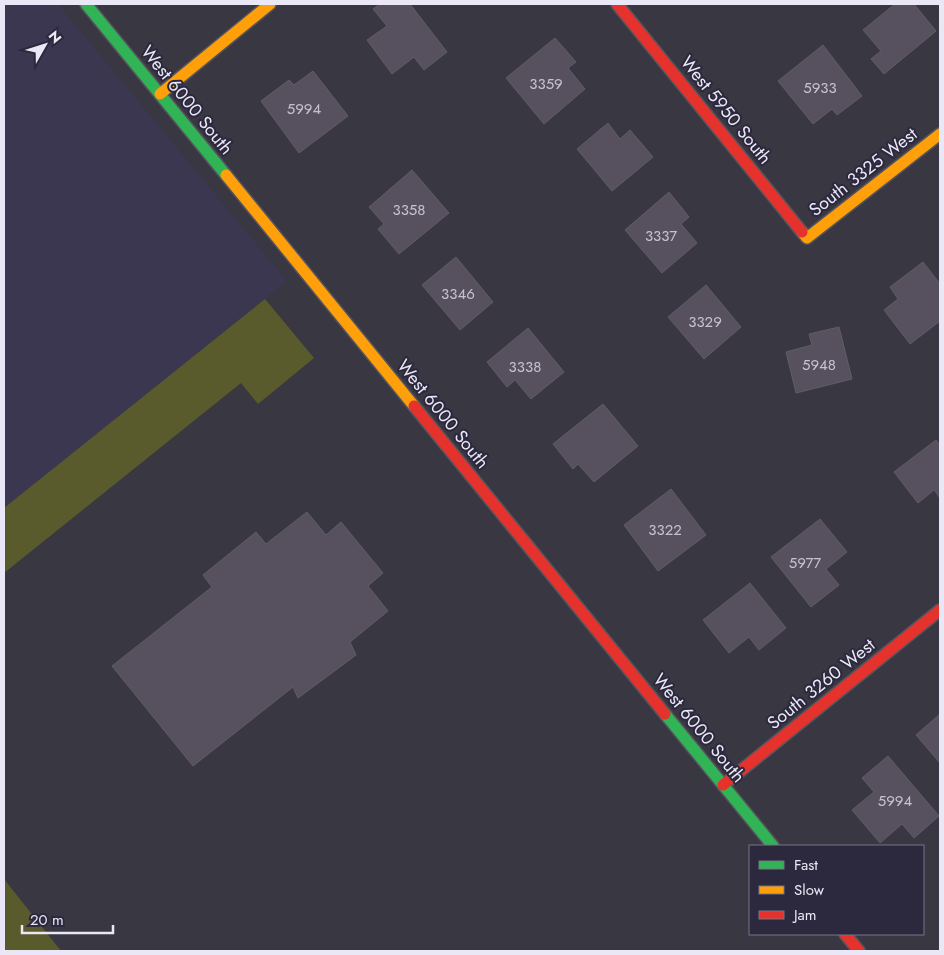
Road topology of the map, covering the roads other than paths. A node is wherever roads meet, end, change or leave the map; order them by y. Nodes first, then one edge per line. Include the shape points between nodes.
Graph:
1 (86, 4) edge
2 (270, 4) edge
3 (617, 4) edge
4 (160, 94) junction
5 (940, 134) edge
6 (807, 238) joint
7 (940, 610) edge
8 (723, 784) junction
9 (772, 845) edge
10 (846, 935) edge
11 (859, 951) edge

1 - 4 street, West 6000 South
2 - 4 street
3 - 6 street, West 5950 South
4 - 8 street, West 6000 South
5 - 6 street, South 3325 West
7 - 8 street, South 3260 West
8 - 9 street, West 6000 South
10 - 11 street

